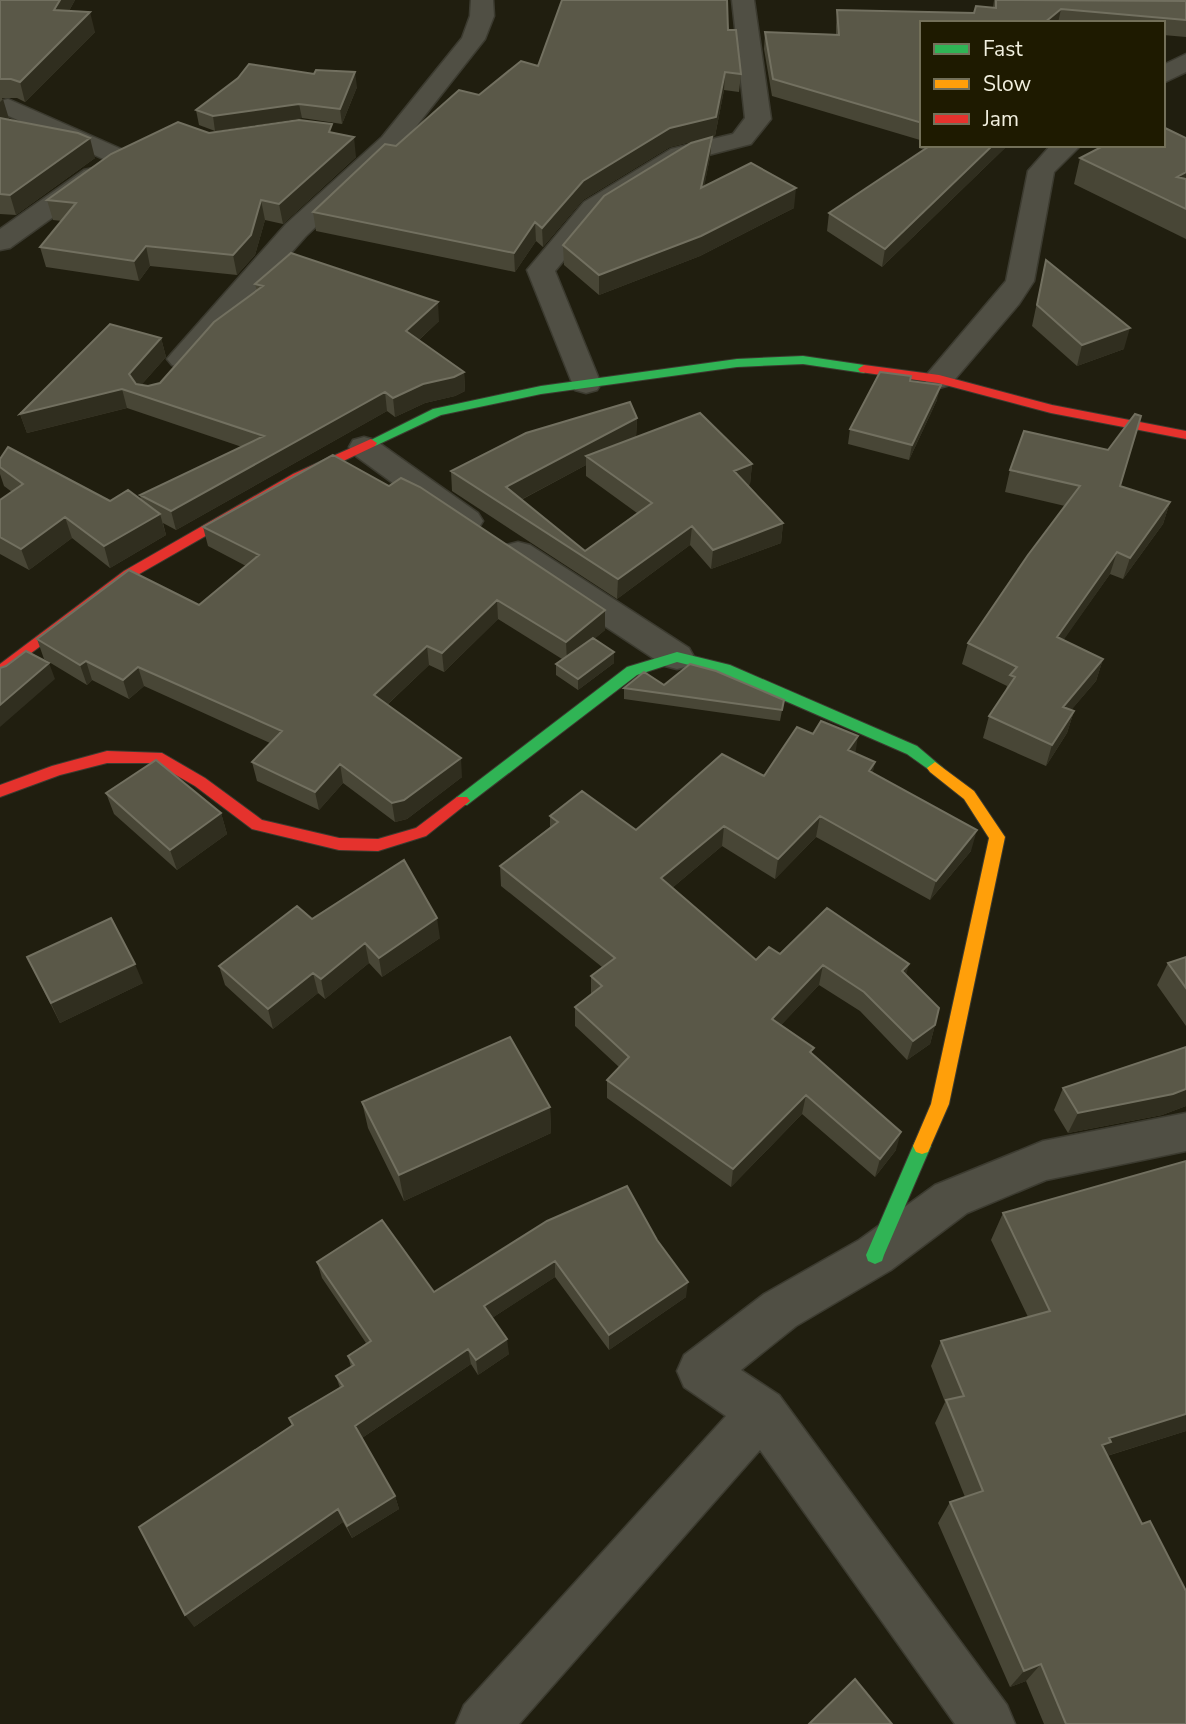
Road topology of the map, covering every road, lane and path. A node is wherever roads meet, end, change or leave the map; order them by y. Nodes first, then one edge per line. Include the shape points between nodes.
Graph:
1 (482, 0) edge
2 (743, 0) edge
3 (1186, 61) edge
4 (1165, 75) edge
5 (8, 106) dead end
6 (143, 146) edge
7 (1065, 147) edge
8 (119, 157) junction
9 (0, 242) edge
10 (939, 379) junction
11 (161, 383) edge
12 (586, 384) junction
13 (1186, 435) edge
14 (363, 447) junction
15 (677, 657) junction
16 (0, 671) edge
17 (0, 791) edge
18 (1186, 1132) edge
19 (875, 1255) junction
20 (762, 1412) junction
21 (483, 1724) edge
22 (988, 1724) edge

1 - 11 street via 482,16 473,39
2 - 12 street via 758,119 742,139 680,154 593,208 541,270
3 - 4 street
5 - 8 street
6 - 8 street
7 - 10 street via 1041,171 1020,281
8 - 9 street
10 - 12 street via 803,359 737,363
10 - 13 street via 1051,409
12 - 14 street via 437,412
14 - 15 street
14 - 16 street via 298,477 130,574
15 - 17 street via 632,671 421,832 378,845 340,844 257,825 200,782 157,757 107,757
15 - 19 street via 725,669 912,750 969,795 997,837 940,1104
18 - 19 street via 1043,1161 951,1199
19 - 20 street via 780,1310 701,1371
20 - 21 street
20 - 22 street

